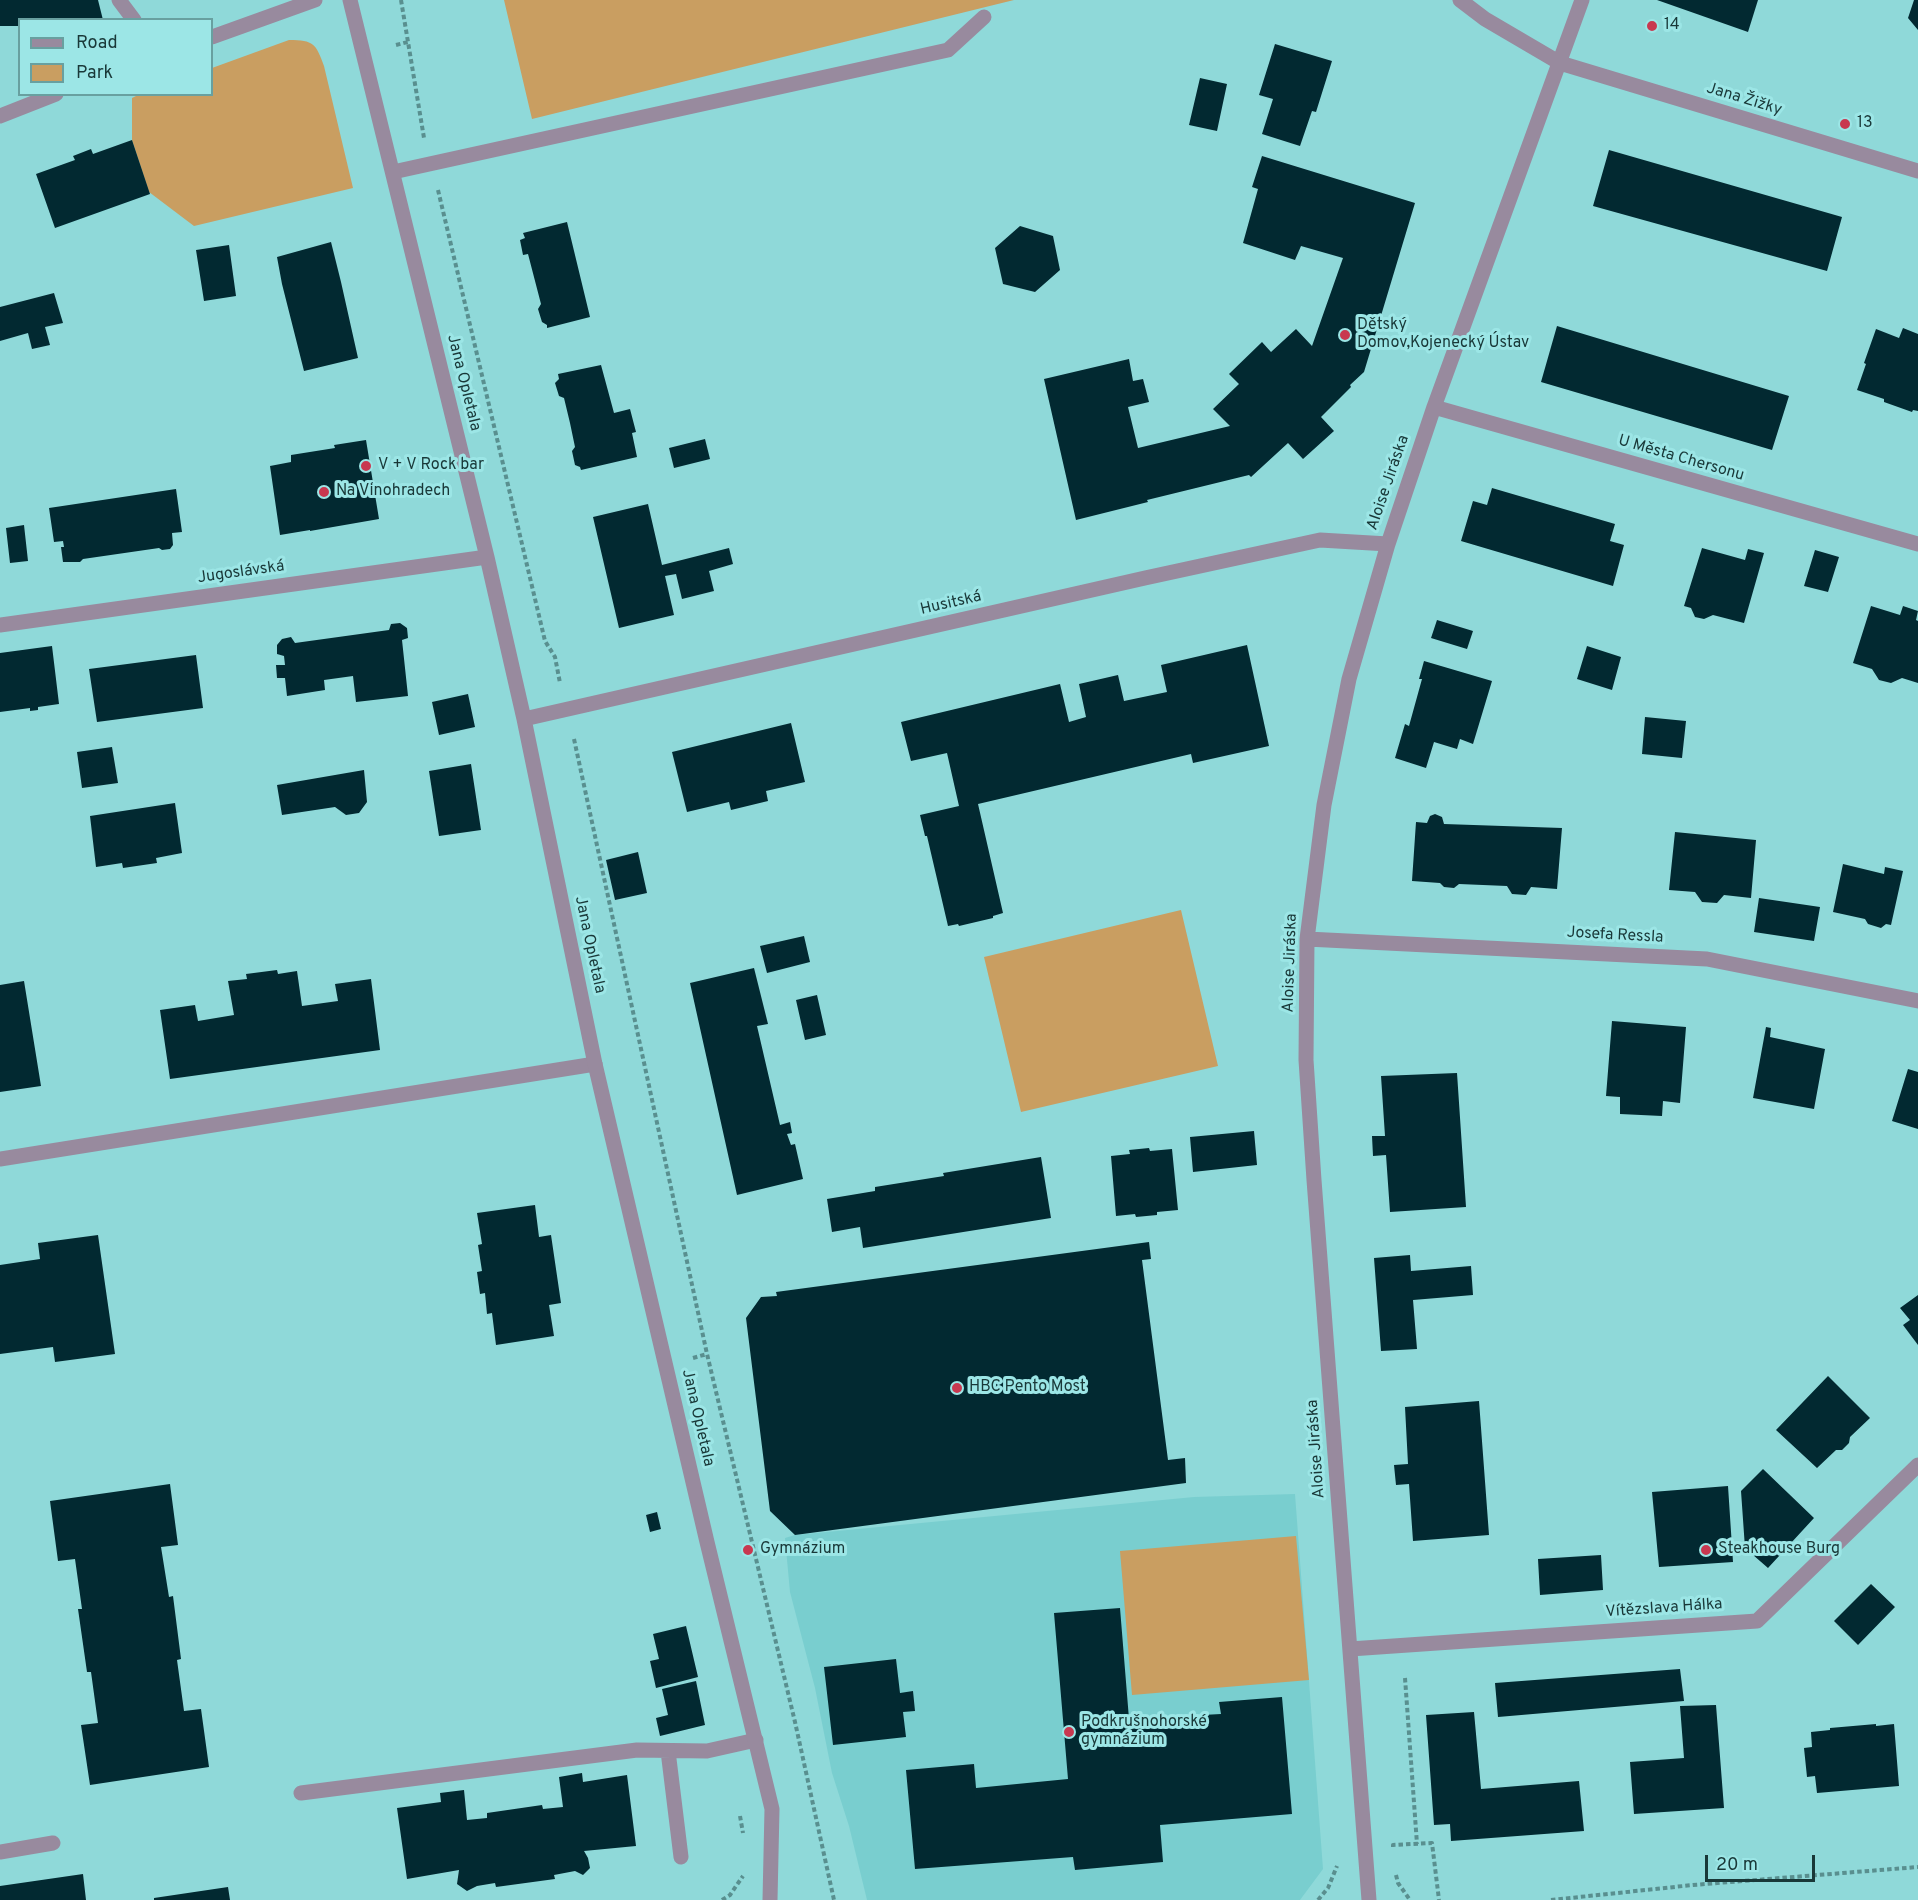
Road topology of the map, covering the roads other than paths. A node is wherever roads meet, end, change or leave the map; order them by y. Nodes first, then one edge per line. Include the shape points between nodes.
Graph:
1 (119, 0) edge
2 (315, 0) edge
3 (350, 0) edge
4 (1460, 0) edge
5 (1582, 0) edge
6 (984, 17) dead end
7 (132, 18) edge
8 (213, 37) edge
9 (1560, 63) junction
10 (51, 96) edge
11 (0, 116) edge
12 (1918, 171) edge
13 (393, 172) junction
14 (1434, 407) junction
15 (1388, 543) junction
16 (1918, 544) edge
17 (487, 556) junction
18 (0, 625) edge
19 (524, 719) junction
20 (1307, 939) junction
21 (1918, 1001) edge
22 (595, 1064) junction
23 (0, 1159) edge
24 (1918, 1465) edge
25 (1350, 1649) junction
26 (756, 1740) junction
27 (668, 1750) junction
28 (301, 1793) dead end
29 (53, 1843) dead end
30 (0, 1852) edge
31 (681, 1857) dead end
32 (770, 1900) edge
33 (1369, 1900) edge

1 - 7 street
2 - 8 street
3 - 13 street, Jana Opletala
4 - 9 street, Jana Žižky
5 - 9 street, Aloise Jiráska
6 - 13 street via 948,50
9 - 12 street, Jana Žižky
9 - 14 street, Aloise Jiráska
10 - 11 street
13 - 17 street, Jana Opletala
14 - 15 street, Aloise Jiráska
14 - 16 street, U Města Chersonu
15 - 19 street, Husitská via 1320,540
15 - 20 street, Aloise Jiráska via 1349,679 1324,805
17 - 18 street, Jugoslávská
17 - 19 street, Jana Opletala
19 - 22 street, Jana Opletala
20 - 21 street, Josefa Ressla via 1707,959
20 - 25 street, Aloise Jiráska via 1307,1071
22 - 23 street
22 - 26 street, Jana Opletala
24 - 25 street, Vítězslava Hálka via 1757,1621
25 - 33 street, Aloise Jiráska
26 - 27 street via 707,1751
26 - 32 street, Jana Opletala via 772,1809
27 - 28 street via 637,1750
27 - 31 street
29 - 30 street

